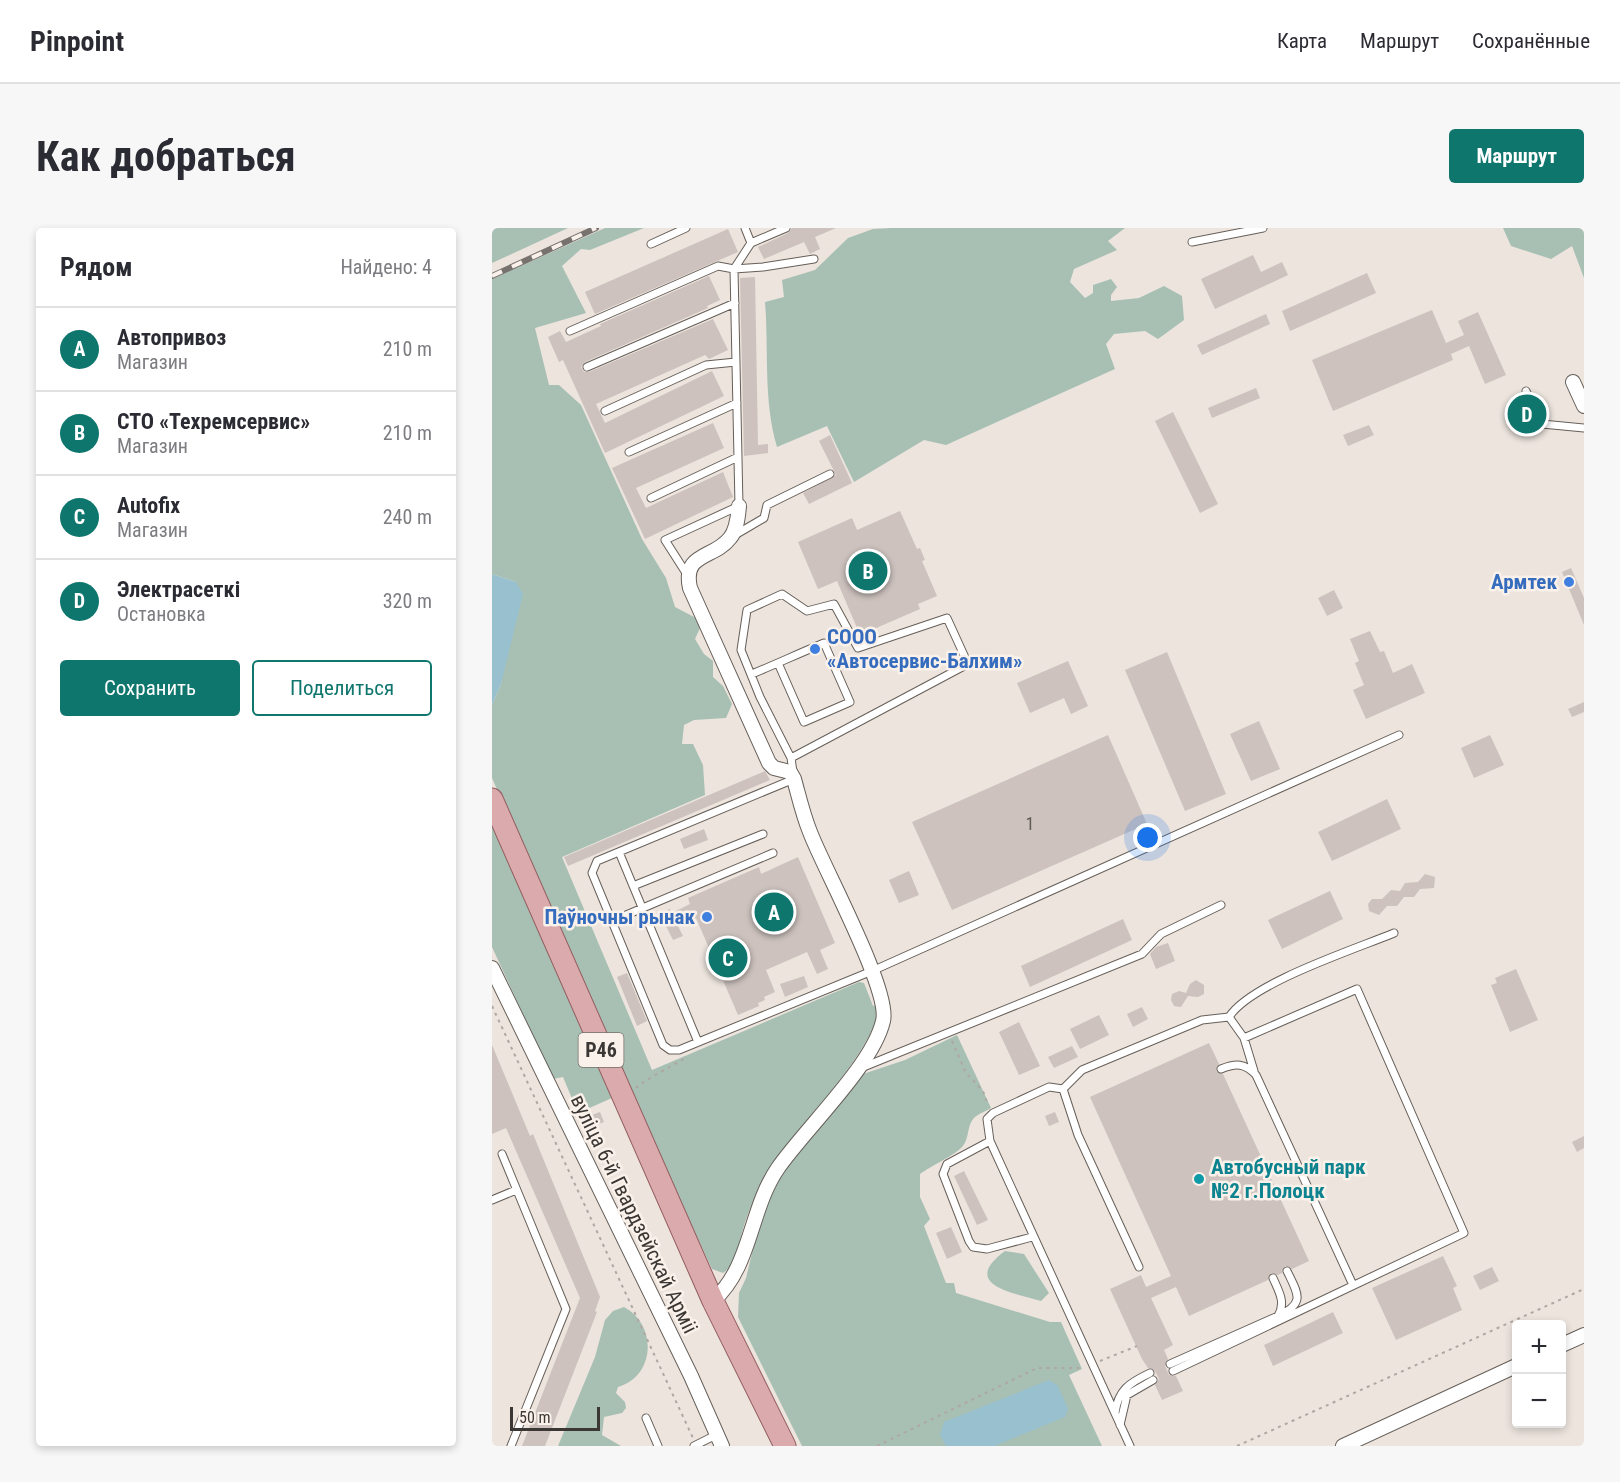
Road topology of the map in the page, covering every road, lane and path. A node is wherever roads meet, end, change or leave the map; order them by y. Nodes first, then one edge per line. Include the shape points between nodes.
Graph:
1 (686, 228) edge
2 (745, 228) edge
3 (786, 228) edge
4 (1263, 228) edge
5 (1192, 242) dead end
6 (751, 243) junction
7 (651, 244) dead end
8 (814, 259) dead end
9 (734, 269) junction
10 (735, 303) junction
11 (570, 331) dead end
12 (736, 362) junction
13 (587, 367) dead end
14 (1573, 382) dead end
15 (1526, 391) dead end
16 (737, 403) junction
17 (1584, 406) edge
18 (605, 411) dead end
19 (1584, 428) edge
20 (629, 452) dead end
21 (738, 457) junction
22 (830, 474) dead end
23 (651, 498) dead end
24 (739, 506) junction
25 (730, 538) junction
26 (688, 576) junction
27 (778, 663) junction
28 (752, 674) junction
29 (1399, 735) dead end
30 (791, 759) junction
31 (795, 779) junction
32 (492, 799) edge
33 (763, 834) dead end
34 (619, 852) junction
35 (773, 853) dead end
36 (633, 886) junction
37 (1221, 905) dead end
38 (642, 909) junction
39 (612, 921) junction
40 (1394, 933) dead end
41 (872, 971) junction
42 (493, 974) edge
43 (493, 1008) edge
44 (1229, 1017) junction
45 (948, 1032) junction
46 (1244, 1038) junction
47 (698, 1042) junction
48 (688, 1058) dead end
49 (1221, 1069) dead end
50 (856, 1070) junction
51 (1256, 1075) junction
52 (1063, 1089) junction
53 (635, 1093) dead end
54 (993, 1113) junction
55 (990, 1141) junction
56 (502, 1154) dead end
57 (516, 1190) junction
58 (492, 1200) edge
59 (1032, 1237) junction
60 (1139, 1267) dead end
61 (1287, 1271) dead end
62 (1273, 1278) dead end
63 (1353, 1285) junction
64 (1584, 1289) edge
65 (713, 1301) junction
66 (1278, 1316) junction
67 (1584, 1335) edge
68 (1566, 1343) edge
69 (1137, 1346) dead end
70 (1092, 1364) junction
71 (1512, 1368) edge
72 (1115, 1413) junction
73 (646, 1418) dead end
74 (1120, 1425) junction
75 (719, 1440) edge
76 (695, 1445) edge
77 (511, 1446) edge
78 (658, 1446) edge
79 (785, 1446) edge
80 (877, 1446) edge
81 (1130, 1446) edge
82 (1237, 1446) edge
83 (1343, 1446) edge

1 - 7 lane
2 - 6 lane
3 - 6 lane
4 - 5 lane
6 - 9 lane
8 - 9 lane
9 - 10 lane
9 - 11 lane via 718,266
10 - 12 lane
10 - 13 lane
12 - 16 lane
12 - 18 lane via 706,364
14 - 17 street
15 - 19 lane via 1542,424
16 - 20 lane
16 - 21 lane
21 - 23 lane
21 - 24 lane
22 - 25 lane via 767,505 764,518
24 - 25 street
24 - 26 lane via 665,540
25 - 26 street via 697,559
26 - 31 street via 770,763 790,772
27 - 27 lane via 824,643 850,702 804,722
27 - 28 lane
28 - 30 lane
28 - 30 lane via 741,650 747,610 782,594 807,611 834,604 858,648 948,618 968,664
29 - 41 lane
30 - 31 lane
31 - 34 lane
31 - 41 street via 809,831
32 - 65 main road, Р46
33 - 36 lane
34 - 36 lane
34 - 39 lane via 597,861 592,873
35 - 38 lane
36 - 38 lane
37 - 45 lane via 1161,934 1142,954
38 - 39 lane
38 - 47 lane
39 - 47 lane via 663,1044 670,1050 679,1050
40 - 44 lane via 1261,989 1237,1005
41 - 47 lane
41 - 50 street via 884,1020
42 - 75 street, вуліца 6-й Гвардзейскай Арміі
43 - 76 path
44 - 46 lane
44 - 52 lane via 1202,1020 1082,1070
45 - 50 lane
45 - 54 path via 966,1072 983,1091
46 - 51 lane
46 - 63 lane via 1356,988 1371,1020 1464,1233
48 - 53 path via 640,1082
49 - 51 lane via 1240,1064
50 - 65 street via 778,1169 759,1201 743,1259 724,1291
51 - 63 lane
52 - 54 lane via 1049,1087
52 - 60 lane via 1078,1134
54 - 55 lane via 987,1119
55 - 59 lane
55 - 59 lane via 947,1164 943,1174 969,1241 973,1247 987,1249
56 - 57 lane
57 - 58 lane
57 - 77 lane via 566,1309
59 - 70 lane
61 - 66 lane via 1298,1301 1292,1310
62 - 66 lane via 1282,1298 1283,1308
63 - 66 lane via 1172,1367
64 - 82 path
65 - 79 main road, Р46
67 - 68 street
69 - 70 path
70 - 72 lane
70 - 80 path via 1082,1369 1037,1368
71 - 83 street
72 - 74 lane
72 - 74 lane via 1123,1388 1151,1376 1127,1395
73 - 78 lane
74 - 81 lane
75 - 76 lane

